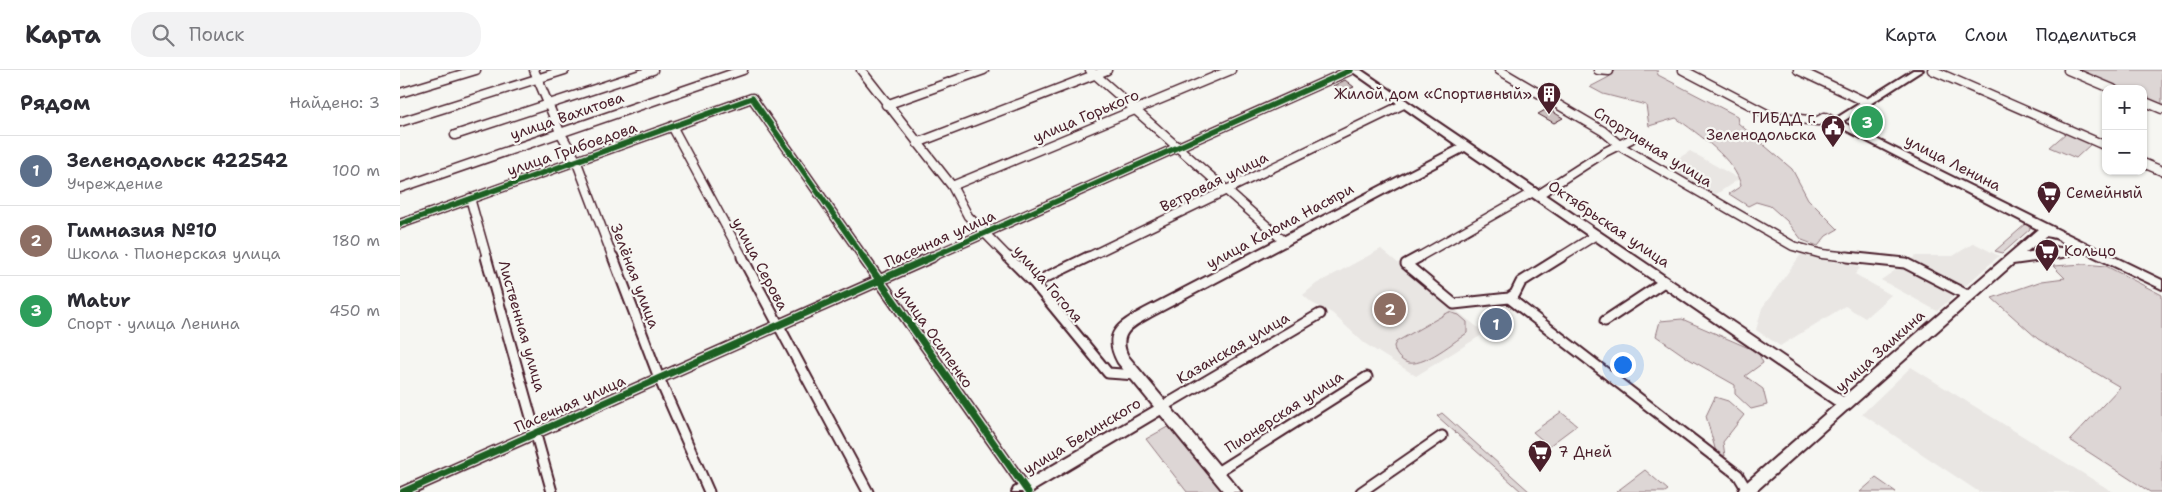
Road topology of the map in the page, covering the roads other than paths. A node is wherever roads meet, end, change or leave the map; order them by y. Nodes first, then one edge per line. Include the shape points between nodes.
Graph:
1 (476, 70) edge
2 (566, 70) edge
3 (653, 70) edge
4 (861, 70) edge
5 (984, 70) edge
6 (1107, 70) edge
7 (1231, 70) edge
8 (1351, 70) edge
9 (1355, 70) edge
10 (1499, 70) edge
11 (1598, 70) edge
12 (1684, 70) edge
13 (1798, 70) edge
14 (1919, 70) edge
15 (1932, 70) edge
16 (2068, 70) edge
17 (738, 71) edge
18 (1609, 71) edge
19 (1092, 72) edge
20 (536, 74) edge
21 (2104, 85) edge
22 (400, 93) edge
23 (752, 98) joint
24 (1866, 102) junction
25 (2147, 103) edge
26 (549, 104) junction
27 (1404, 104) junction
28 (886, 105) junction
29 (2162, 109) edge
30 (1136, 110) junction
31 (400, 122) edge
32 (1835, 122) junction
33 (672, 126) junction
34 (560, 132) junction
35 (455, 135) dead end
36 (1631, 139) dead end
37 (916, 143) junction
38 (2102, 144) edge
39 (1619, 145) junction
40 (1466, 146) junction
41 (1178, 147) junction
42 (576, 160) junction
43 (2147, 165) edge
44 (2162, 171) edge
45 (952, 186) junction
46 (400, 188) edge
47 (1228, 190) junction
48 (1536, 194) junction
49 (470, 198) junction
50 (2033, 222) junction
51 (400, 224) edge
52 (985, 233) junction
53 (1596, 235) junction
54 (2038, 235) junction
55 (2060, 236) junction
56 (1285, 242) junction
57 (2062, 252) junction
58 (2008, 261) junction
59 (2122, 265) junction
60 (879, 280) junction
61 (1664, 282) junction
62 (1034, 283) junction
63 (2162, 285) edge
64 (1967, 295) junction
65 (1509, 298) junction
66 (1320, 314) dead end
67 (1605, 321) dead end
68 (777, 325) junction
69 (1136, 375) junction
70 (1367, 376) dead end
71 (659, 378) junction
72 (1844, 405) junction
73 (1162, 407) junction
74 (536, 432) junction
75 (1442, 436) dead end
76 (1217, 472) junction
77 (1024, 491) edge
78 (1748, 491) edge
79 (403, 492) edge
80 (552, 492) edge
81 (710, 492) edge
82 (868, 492) edge
83 (1234, 492) edge
84 (1361, 492) edge

1 - 22 street
2 - 20 street
3 - 26 street
4 - 28 street, улица Гоголя
5 - 28 street
6 - 19 street
7 - 30 street, улица Горького
8 - 41 street, Пасечная улица
9 - 27 main road, Октябрьская улица
10 - 39 street, Спортивная улица via 1603,130
11 - 18 street
12 - 32 street via 1771,116 1818,121 1825,117
13 - 24 street
14 - 24 street
15 - 38 street
16 - 21 street
17 - 34 street, улица Вахитова
19 - 30 street
19 - 37 street
20 - 26 street, Зелёная улица
20 - 31 street
23 - 33 street, улица Грибоедова
23 - 60 street, улица Осипенко
24 - 32 street
25 - 29 street
26 - 34 street, Зелёная улица
26 - 35 street
27 - 40 main road, Октябрьская улица
27 - 47 street, Ветровая улица
28 - 37 street, улица Гоголя
30 - 41 street
30 - 45 street, улица Горького
32 - 50 street, улица Ленина
33 - 42 street, улица Грибоедова
33 - 68 street, улица Серова
34 - 42 street, Зелёная улица
34 - 46 street, улица Вахитова
36 - 39 street
37 - 45 street, улица Гоголя
39 - 48 street
39 - 64 street, Спортивная улица via 1792,246 1822,254 1905,263
40 - 48 main road, Октябрьская улица
40 - 56 main road, улица Каюма Насыри
41 - 47 street
41 - 52 street, Пасечная улица
42 - 49 street, улица Грибоедова
42 - 71 street, Зелёная улица
43 - 44 street
45 - 52 street, улица Гоголя via 968,216
47 - 56 street
47 - 62 street, Ветровая улица
48 - 53 main road, Октябрьская улица
48 - 65 street via 1406,264 1454,304
49 - 51 street, улица Грибоедова
49 - 74 street, Лиственная улица
50 - 54 street via 2038,227
50 - 55 street, улица Ленина
52 - 60 street, Пасечная улица
52 - 62 street, улица Гоголя
53 - 61 main road, Октябрьская улица
53 - 65 street via 1521,282
54 - 55 main road via 2046,232
54 - 57 main road via 2042,245
54 - 58 main road, улица Заикина
55 - 57 main road via 2072,246 2072,250
55 - 59 main road, улица Ленина
56 - 69 main road, улица Каюма Насыри via 1129,323 1119,333 1116,342 1120,354
57 - 58 main road
57 - 59 main road via 2097,257
58 - 64 main road, улица Заикина
59 - 63 main road, улица Ленина
60 - 68 street, Пасечная улица
60 - 77 street, улица Осипенко
61 - 67 street
61 - 72 main road, Октябрьская улица
62 - 69 street, улица Гоголя via 1108,373
64 - 72 main road, улица Заикина
65 - 78 street via 1738,474
66 - 73 street, Казанская улица
68 - 71 street, Пасечная улица
68 - 82 street, улица Серова
69 - 73 main road
70 - 76 street, Пионерская улица
71 - 74 street, Пасечная улица
71 - 81 street, Зелёная улица
72 - 78 street, улица Заикина
73 - 76 main road
73 - 77 street, улица Белинского
74 - 79 street, Пасечная улица
74 - 80 street, Лиственная улица
75 - 84 street
76 - 83 main road

